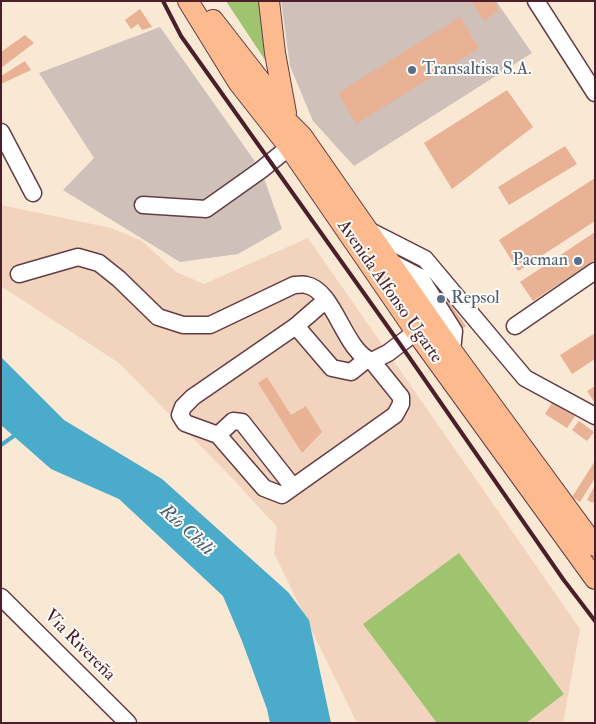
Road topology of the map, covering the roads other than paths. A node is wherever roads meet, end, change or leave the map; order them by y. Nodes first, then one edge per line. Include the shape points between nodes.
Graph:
1 (188, 1) edge
2 (198, 1) edge
3 (269, 1) edge
4 (536, 1) edge
5 (274, 54) junction
6 (238, 82) junction
7 (262, 84) junction
8 (595, 92) edge
9 (288, 122) junction
10 (1, 132) edge
11 (296, 142) junction
12 (33, 193) dead end
13 (143, 204) dead end
14 (370, 231) junction
15 (351, 238) junction
16 (391, 262) junction
17 (595, 272) edge
18 (19, 274) dead end
19 (326, 300) junction
20 (296, 326) junction
21 (423, 326) junction
22 (515, 326) dead end
23 (445, 357) junction
24 (369, 361) junction
25 (595, 416) edge
26 (218, 434) junction
27 (293, 487) junction
28 (595, 546) edge
29 (595, 579) edge
30 (1, 597) edge
31 (128, 723) edge

1 - 6 main road, Avenida Alfonso Ugarte
2 - 7 main road, Avenida Alfonso Ugarte
3 - 5 main road
4 - 8 street
5 - 7 main road via 274,72
5 - 9 main road
6 - 7 main road via 256,88
6 - 11 main road, Avenida Alfonso Ugarte
7 - 9 main road, Avenida Alfonso Ugarte
9 - 11 main road, Avenida Alfonso Ugarte
10 - 12 street
11 - 13 street via 206,209
11 - 14 main road, Avenida Alfonso Ugarte
11 - 15 main road, Avenida Alfonso Ugarte
14 - 15 street
14 - 16 main road, Avenida Alfonso Ugarte
14 - 25 street via 425,259 525,378
15 - 21 main road, Avenida Alfonso Ugarte
16 - 21 main road, Avenida Alfonso Ugarte
16 - 23 street via 420,277 454,331
17 - 22 street
18 - 19 street via 78,257 99,262 158,318 183,325 210,325 294,285 308,285
19 - 20 street
19 - 24 street via 360,355
20 - 24 street via 332,368 351,372
20 - 26 street via 193,397 182,408 180,415 185,423
21 - 23 main road, Avenida Alfonso Ugarte
21 - 24 street via 388,352
23 - 28 main road, Avenida Alfonso Ugarte
23 - 29 main road, Avenida Alfonso Ugarte
24 - 27 street via 401,397 398,409
26 - 27 street via 264,488 282,495
26 - 27 street via 233,421 242,422
30 - 31 street, Via Rivereña

